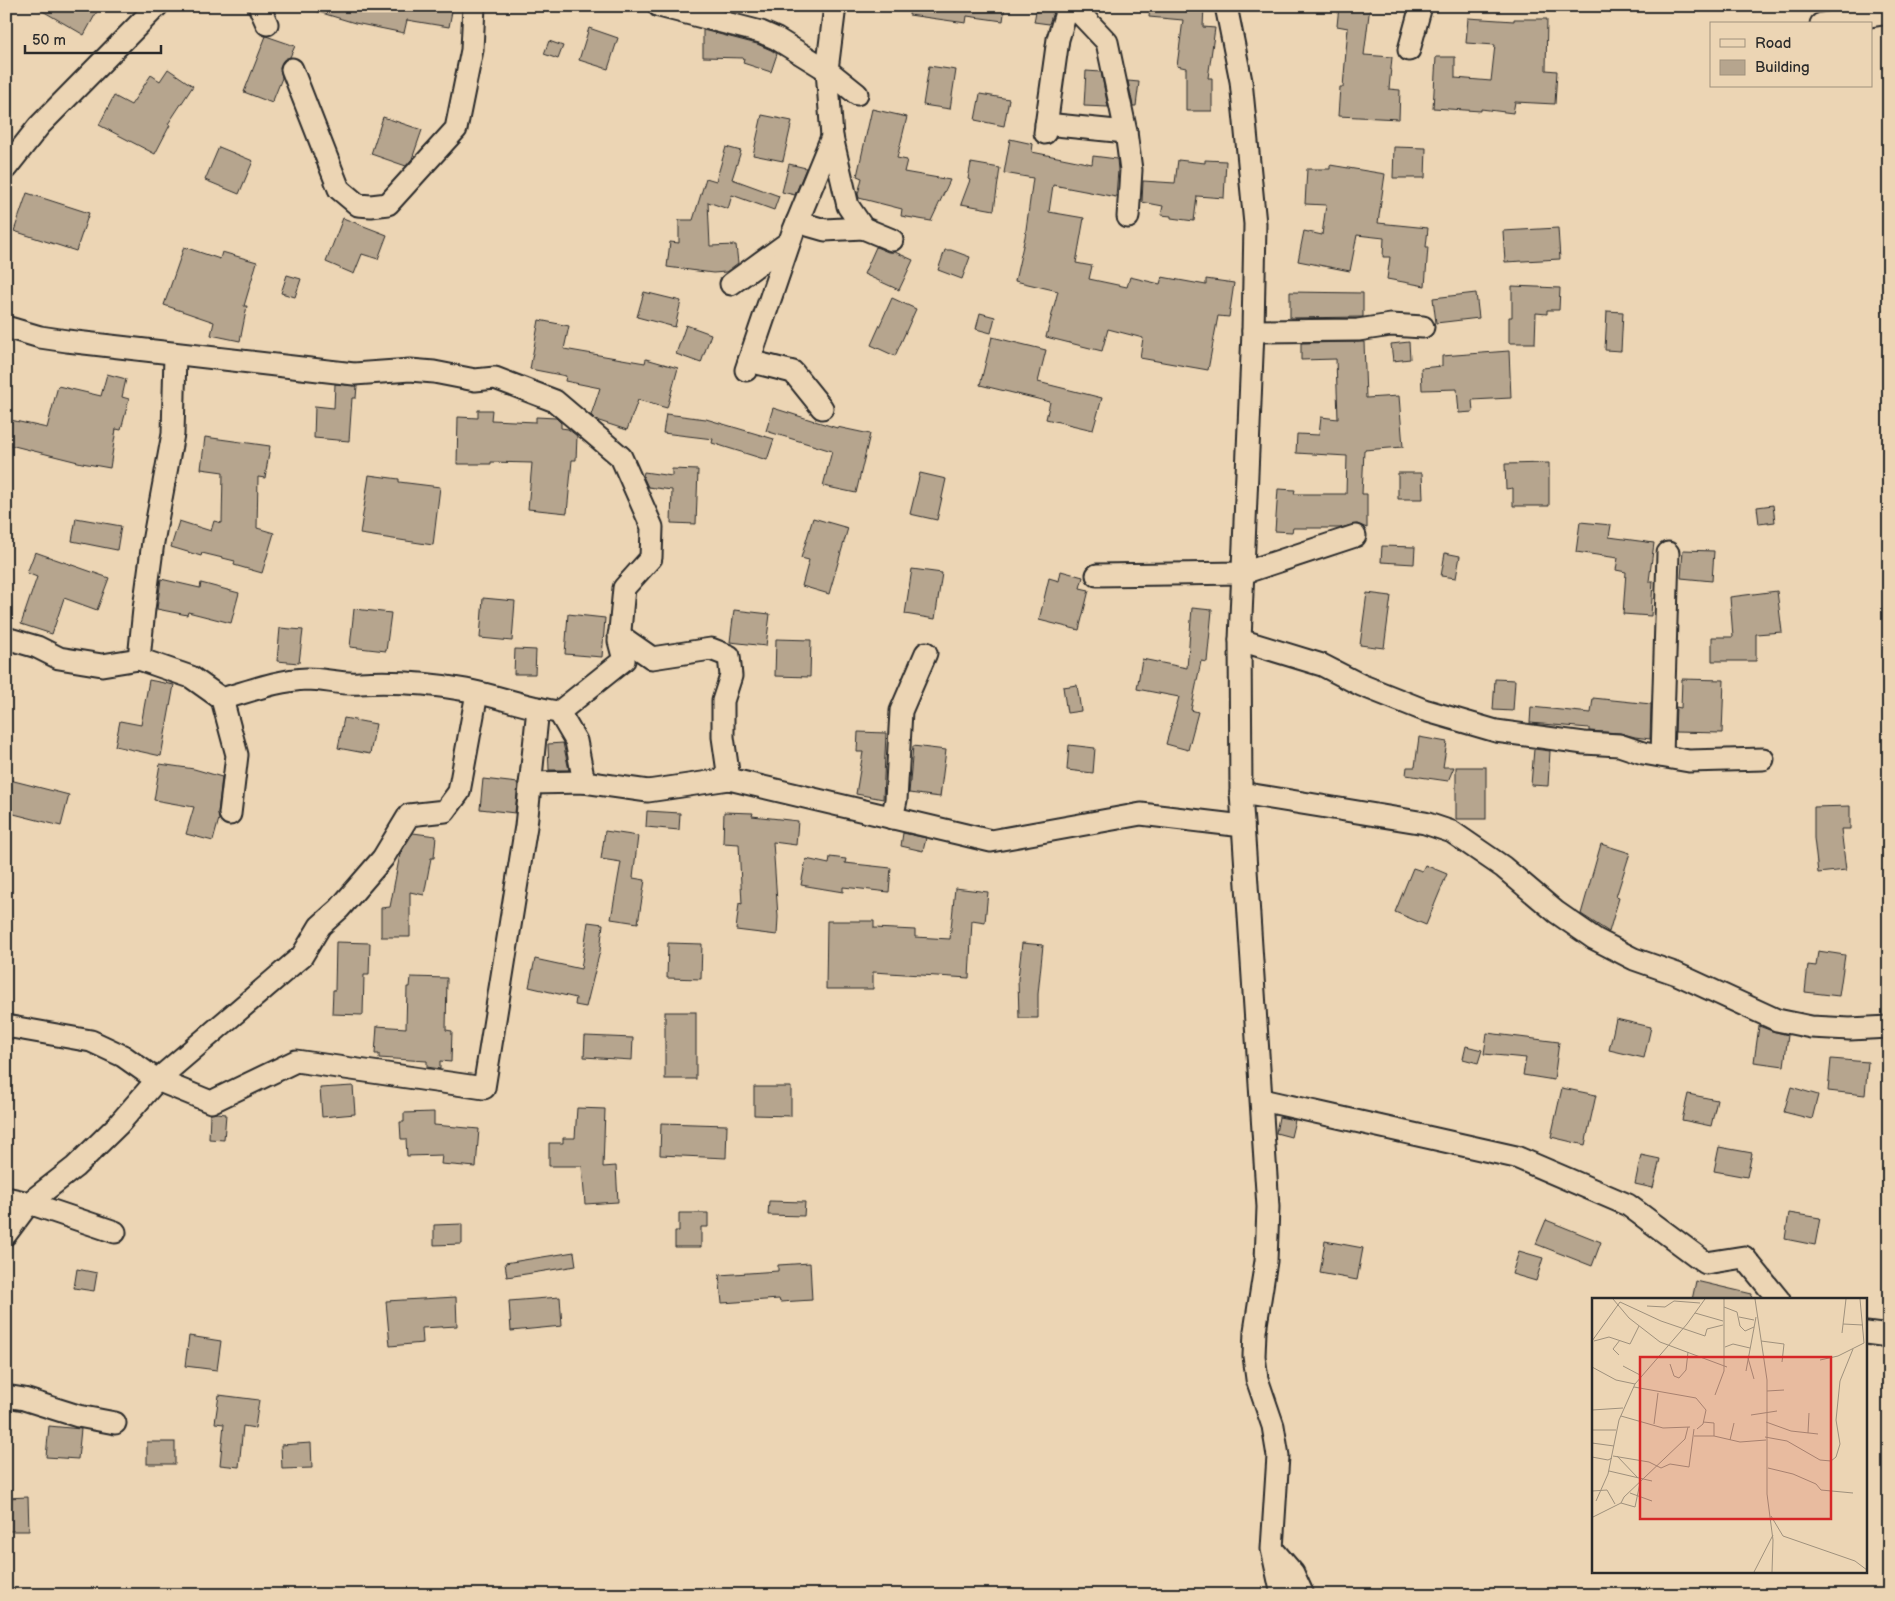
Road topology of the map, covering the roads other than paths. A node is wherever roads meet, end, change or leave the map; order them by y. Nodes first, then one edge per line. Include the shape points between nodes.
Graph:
1 (157, 6) edge
2 (474, 6) edge
3 (660, 6) edge
4 (835, 6) edge
5 (1068, 6) edge
6 (1074, 6) edge
7 (1226, 6) edge
8 (1421, 6) edge
9 (1889, 13) edge
10 (1833, 22) edge
11 (1410, 50) dead end
12 (292, 69) dead end
13 (827, 70) junction
14 (857, 94) dead end
15 (1126, 132) junction
16 (832, 137) junction
17 (6, 168) edge
18 (1128, 217) dead end
19 (797, 222) junction
20 (863, 228) junction
21 (892, 240) dead end
22 (789, 242) junction
23 (731, 284) dead end
24 (6, 327) edge
25 (1423, 328) dead end
26 (1252, 331) junction
27 (175, 354) junction
28 (822, 408) dead end
29 (1355, 536) dead end
30 (1668, 554) dead end
31 (1243, 573) junction
32 (1097, 575) dead end
33 (619, 635) junction
34 (6, 638) edge
35 (1240, 640) junction
36 (926, 653) dead end
37 (139, 659) junction
38 (477, 693) junction
39 (222, 699) junction
40 (538, 708) junction
41 (559, 712) junction
42 (1662, 756) junction
43 (1763, 759) dead end
44 (729, 779) junction
45 (584, 782) junction
46 (530, 783) junction
47 (1241, 793) junction
48 (230, 814) dead end
49 (892, 818) junction
50 (1243, 826) junction
51 (6, 1026) edge
52 (1889, 1027) edge
53 (157, 1080) junction
54 (1262, 1100) junction
55 (6, 1198) edge
56 (29, 1204) junction
57 (115, 1232) dead end
58 (6, 1234) edge
59 (1777, 1298) edge
60 (1868, 1332) edge
61 (1889, 1336) edge
62 (6, 1396) edge
63 (115, 1423) dead end
64 (1272, 1549) junction
65 (1282, 1595) edge
66 (1303, 1595) edge

1 - 17 street via 39,126
2 - 12 street via 472,50 456,129 388,204 358,205 339,188
3 - 13 street via 761,32
4 - 13 street
5 - 15 street via 1058,39 1045,128
6 - 15 street via 1107,42
7 - 26 street via 1241,81 1255,224
8 - 11 street
9 - 10 street
13 - 14 street
13 - 16 street
15 - 18 street via 1131,170
16 - 19 street
16 - 20 street via 848,206
19 - 20 street via 826,230
19 - 22 street
20 - 21 street
22 - 23 street
22 - 28 street via 748,366 793,372
24 - 27 street via 40,337
25 - 26 street via 1392,325 1358,330
26 - 31 street
27 - 33 street via 354,374 410,370 475,380 494,378 555,401 622,457 652,527 651,558 624,588
27 - 37 street via 172,434 153,542
29 - 31 street
30 - 42 street
31 - 32 street
31 - 35 street
33 - 41 street via 624,660
33 - 44 street via 652,658 712,649 730,656 731,676 723,701 723,737
34 - 37 street via 37,647 59,658 102,665
35 - 42 street via 1322,665 1424,710 1496,731 1619,745
35 - 47 street
36 - 49 street via 901,711
37 - 39 street via 191,677
38 - 39 street via 409,683 359,684 307,679 270,684
38 - 40 street
38 - 53 street via 459,792 445,810 409,815 383,858 320,926 302,956
39 - 48 street via 237,755
40 - 41 street
40 - 46 street
41 - 45 street via 576,741
42 - 43 street via 1689,761
44 - 45 street via 648,791
44 - 49 street
45 - 46 street
46 - 53 street via 484,1088 296,1061 211,1102
47 - 50 street
47 - 52 street via 1425,823 1452,832 1503,867 1595,940 1634,959 1676,974 1777,1020 1811,1028
49 - 50 street via 991,841 1141,814
50 - 54 street
51 - 53 street via 91,1041 123,1056
53 - 56 street via 75,1167
54 - 59 street via 1516,1157 1628,1205 1706,1263 1744,1256
54 - 64 street via 1268,1207 1266,1261 1254,1356 1278,1456
55 - 56 street
56 - 57 street
56 - 58 street
60 - 61 street
62 - 63 street
64 - 65 street
64 - 66 street via 1293,1573

